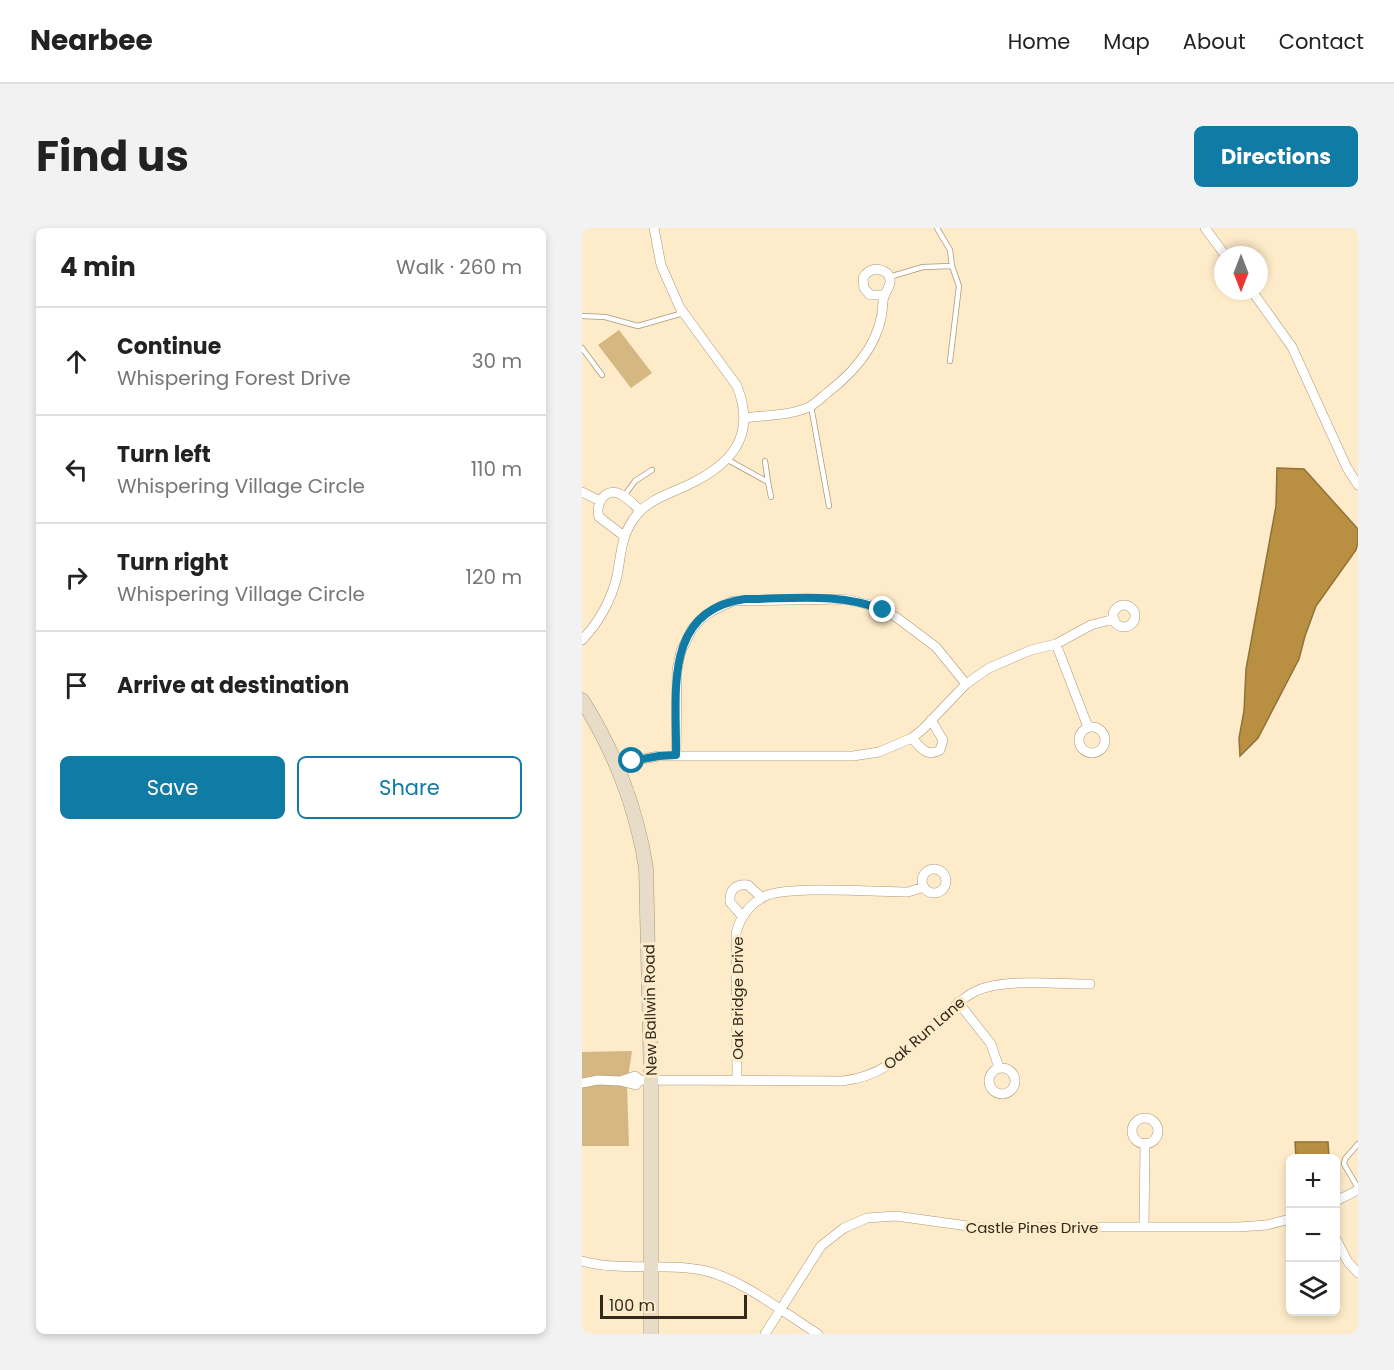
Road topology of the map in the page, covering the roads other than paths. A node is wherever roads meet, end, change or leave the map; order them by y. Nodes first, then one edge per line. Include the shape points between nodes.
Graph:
1 (654, 228) edge
2 (937, 228) edge
3 (1205, 228) edge
4 (1218, 246) edge
5 (952, 266) junction
6 (889, 277) junction
7 (883, 295) junction
8 (1258, 300) edge
9 (683, 313) junction
10 (582, 316) edge
11 (582, 348) edge
12 (950, 361) dead end
13 (602, 375) dead end
14 (811, 406) junction
15 (745, 418) junction
16 (728, 460) junction
17 (765, 461) dead end
18 (652, 470) dead end
19 (768, 482) junction
20 (1358, 485) edge
21 (582, 492) edge
22 (624, 495) junction
23 (771, 497) dead end
24 (600, 501) junction
25 (830, 506) dead end
26 (640, 510) junction
27 (624, 536) junction
28 (1114, 620) dead end
29 (582, 640) edge
30 (1056, 644) junction
31 (966, 684) junction
32 (582, 700) edge
33 (931, 720) junction
34 (1088, 727) dead end
35 (912, 738) junction
36 (676, 755) junction
37 (616, 764) junction
38 (924, 887) dead end
39 (759, 901) junction
40 (742, 916) junction
41 (1090, 984) dead end
42 (958, 1002) junction
43 (999, 1068) dead end
44 (645, 1080) junction
45 (737, 1080) junction
46 (582, 1083) edge
47 (1145, 1143) dead end
48 (1358, 1144) edge
49 (1358, 1189) edge
50 (1340, 1198) edge
51 (1286, 1220) edge
52 (1144, 1227) junction
53 (1340, 1248) edge
54 (582, 1261) edge
55 (650, 1268) junction
56 (1358, 1273) edge
57 (781, 1311) junction
58 (651, 1334) edge
59 (765, 1334) edge
60 (818, 1334) edge

1 - 9 street via 661,264
2 - 5 lane via 950,250
3 - 4 street
5 - 6 lane via 923,267
5 - 12 lane via 959,286
6 - 7 street via 890,288
6 - 7 street via 883,270 874,269 863,278 866,292 875,297
7 - 14 street via 879,330 862,360
8 - 20 street via 1292,347
9 - 10 lane via 638,326 605,317
9 - 15 street via 733,378
11 - 13 lane
14 - 15 street
14 - 25 lane
15 - 16 street via 742,435
16 - 19 lane
16 - 26 street
17 - 19 lane
18 - 22 lane via 634,481
19 - 23 lane
21 - 24 street
22 - 24 street via 611,493
22 - 26 street
24 - 27 street via 599,517
26 - 27 street
27 - 29 street via 606,609
28 - 30 street via 1091,625
30 - 31 street via 1003,661
30 - 34 street
31 - 33 street
31 - 36 street via 936,647 896,617 870,605 845,599 733,601 702,618 681,651 677,670
32 - 37 main road, New Ballwin Road
33 - 35 street
33 - 35 street via 943,740 940,750 926,752
35 - 36 street via 879,752 854,756
36 - 37 street
37 - 44 main road, New Ballwin Road via 636,821 646,868
38 - 39 street via 908,892 788,891
39 - 40 street, Oak Bridge Drive
39 - 40 street, Oak Bridge Drive via 748,885 735,887 730,902
40 - 45 street, Oak Bridge Drive via 736,933
41 - 42 street, Oak Run Lane via 996,985
42 - 43 street via 991,1044
42 - 45 street, Oak Run Lane via 897,1060 864,1078
44 - 45 street, Oak Run Lane
44 - 46 street, Oak Run Lane via 636,1085 598,1080
44 - 55 main road, New Ballwin Road
47 - 52 street
48 - 49 lane via 1344,1164
49 - 50 street
51 - 52 street, Castle Pines Drive via 1253,1227
52 - 57 street, Castle Pines Drive via 975,1227 896,1216 867,1218 844,1228 821,1246
53 - 56 street
54 - 55 street via 617,1268
55 - 57 street via 707,1271
55 - 58 main road, New Ballwin Road
57 - 59 street, Castle Pines Drive
57 - 60 street

